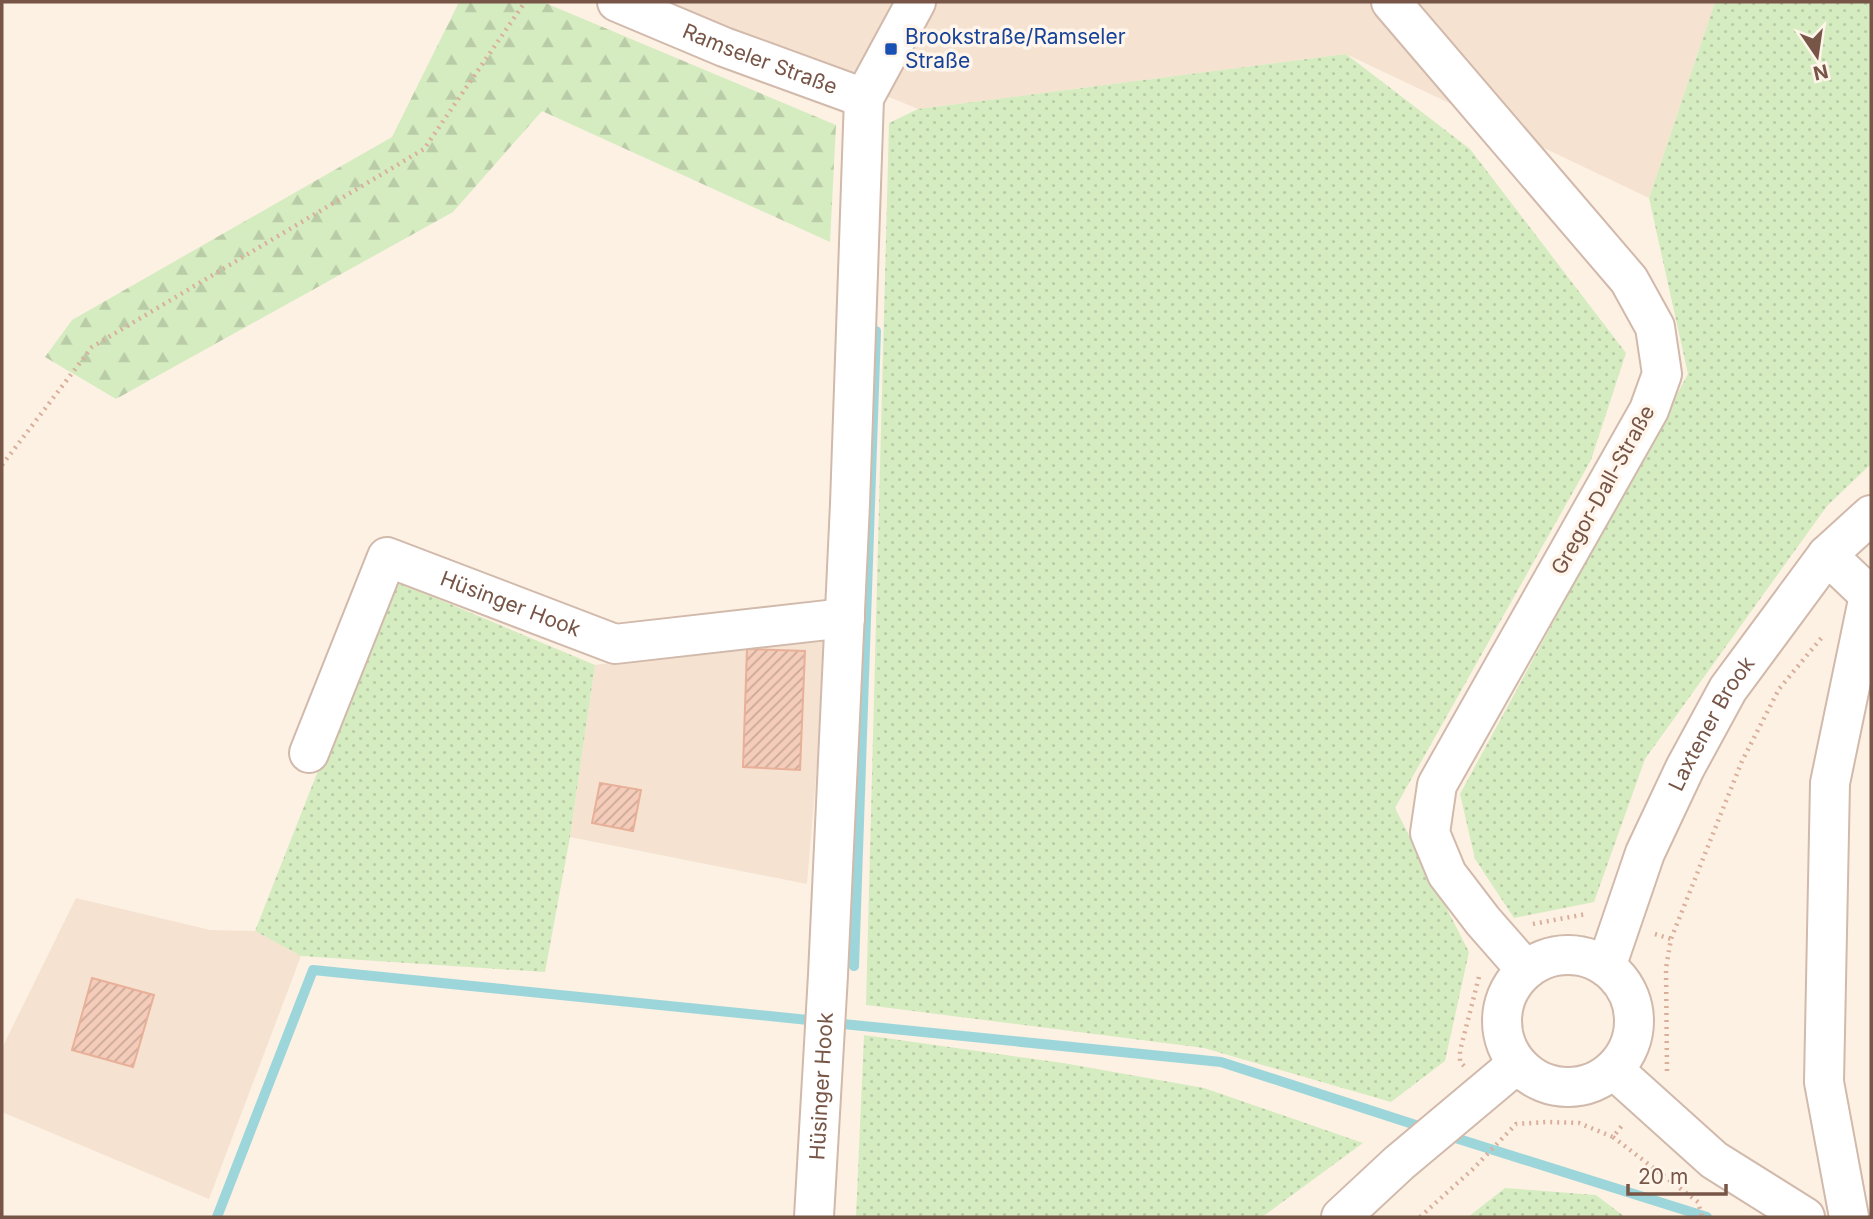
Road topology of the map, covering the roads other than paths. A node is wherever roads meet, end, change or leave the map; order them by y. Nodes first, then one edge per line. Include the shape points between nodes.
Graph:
1 (617, 2) edge
2 (916, 2) edge
3 (1391, 2) edge
4 (864, 98) junction
5 (1871, 515) edge
6 (1828, 555) junction
7 (845, 618) junction
8 (309, 754) dead end
9 (1606, 967) junction
10 (1526, 970) junction
11 (1517, 1064) junction
12 (1614, 1070) junction
13 (814, 1217) edge
14 (1341, 1217) edge
15 (1805, 1217) edge
16 (1849, 1217) edge

1 - 4 street, Ramseler Straße
2 - 4 street, Hüsinger Hook
3 - 10 street, Gregor-Dall-Straße via 1629,280 1655,327 1662,374 1649,410 1437,785 1430,833 1447,874
4 - 7 street, Hüsinger Hook
5 - 6 street, Laxtener Brook
6 - 9 street, Laxtener Brook via 1728,689 1685,768 1644,853
6 - 16 street via 1869,595 1830,783 1824,1082
7 - 8 street, Hüsinger Hook via 615,644 387,557
7 - 13 street, Hüsinger Hook
9 - 10 street via 1580,956 1552,957
9 - 12 street via 1626,988 1635,1016 1631,1045
10 - 11 street via 1509,990 1502,1015 1504,1041
11 - 12 street via 1546,1084 1558,1085 1582,1086
11 - 14 street
12 - 15 street via 1714,1160

